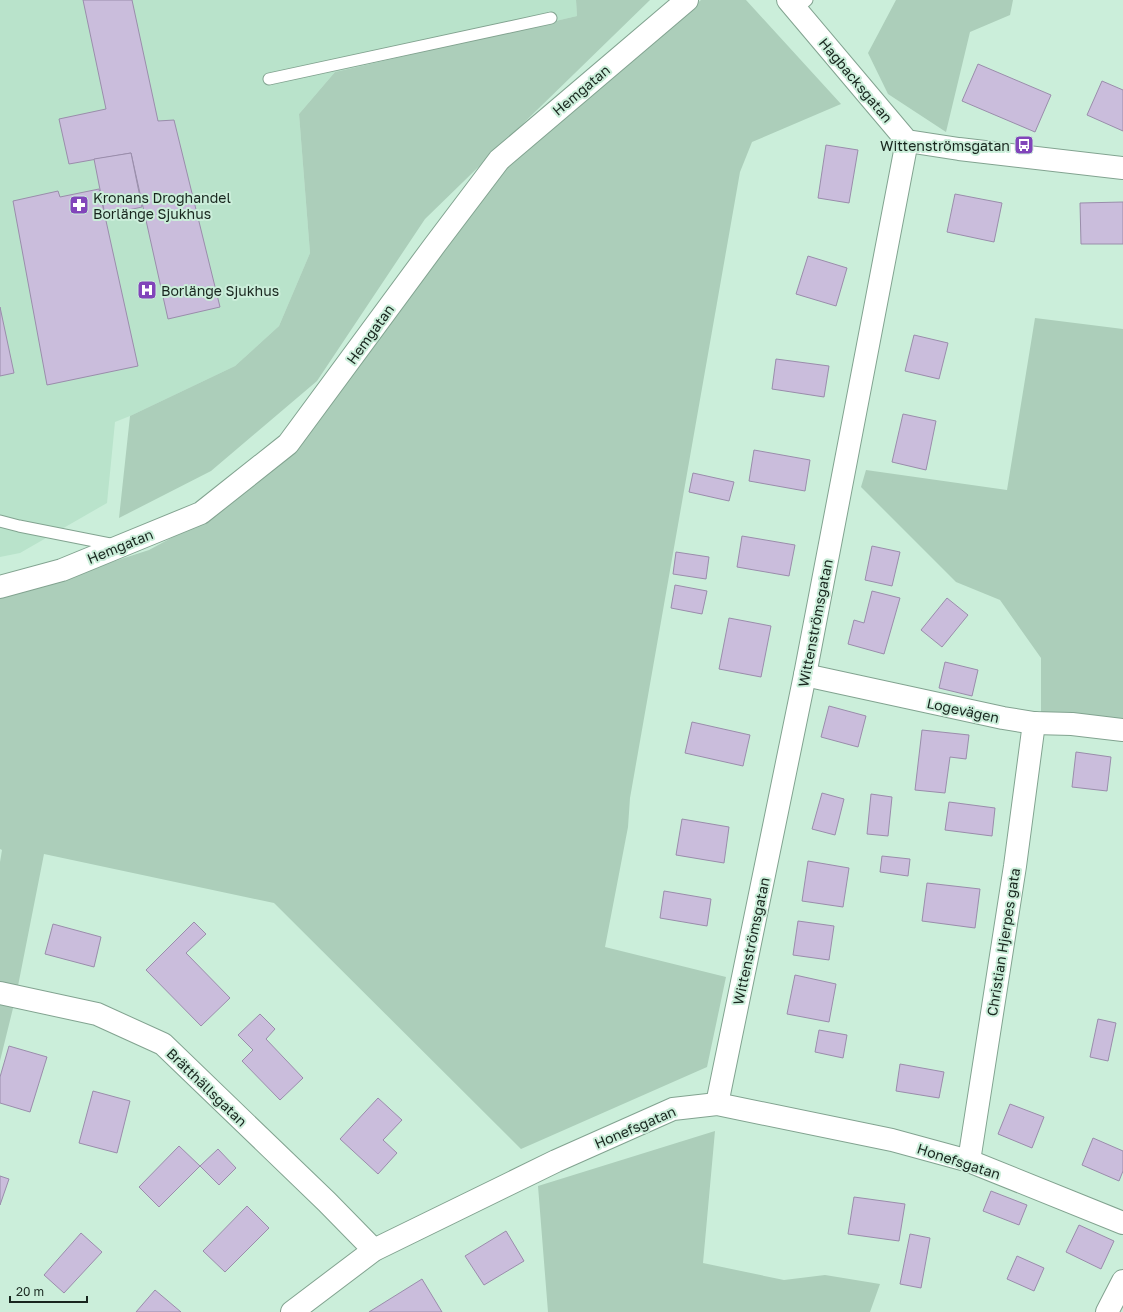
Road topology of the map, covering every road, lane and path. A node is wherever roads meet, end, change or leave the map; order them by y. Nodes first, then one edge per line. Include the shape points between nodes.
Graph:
1 (687, 0) edge
2 (797, 3) edge
3 (551, 18) dead end
4 (269, 79) dead end
5 (907, 141) junction
6 (1123, 168) edge
7 (0, 521) edge
8 (122, 546) junction
9 (0, 587) edge
10 (805, 675) junction
11 (1034, 723) junction
12 (1123, 730) edge
13 (0, 993) edge
14 (717, 1104) junction
15 (969, 1161) junction
16 (1123, 1223) edge
17 (374, 1250) junction
18 (1123, 1280) edge
19 (292, 1312) edge
20 (1107, 1312) edge

1 - 8 street, Hemgatan via 499,160 288,444 201,513
2 - 5 street, Hagbacksgatan
3 - 4 lane
5 - 6 street
5 - 10 street, Wittenströmsgatan
7 - 8 lane
8 - 9 street, Hemgatan via 62,570
10 - 11 street, Logevägen
10 - 14 street, Wittenströmsgatan
11 - 12 street, Logevägen
11 - 15 street, Christian Hjerpes gata via 1015,866
13 - 17 street, Brätthällsgatan via 97,1014 164,1044
14 - 15 street, Honefsgatan via 892,1140
14 - 17 street, Honefsgatan via 673,1109 556,1161
15 - 16 street, Honefsgatan
17 - 19 street, Honefsgatan
18 - 20 street

